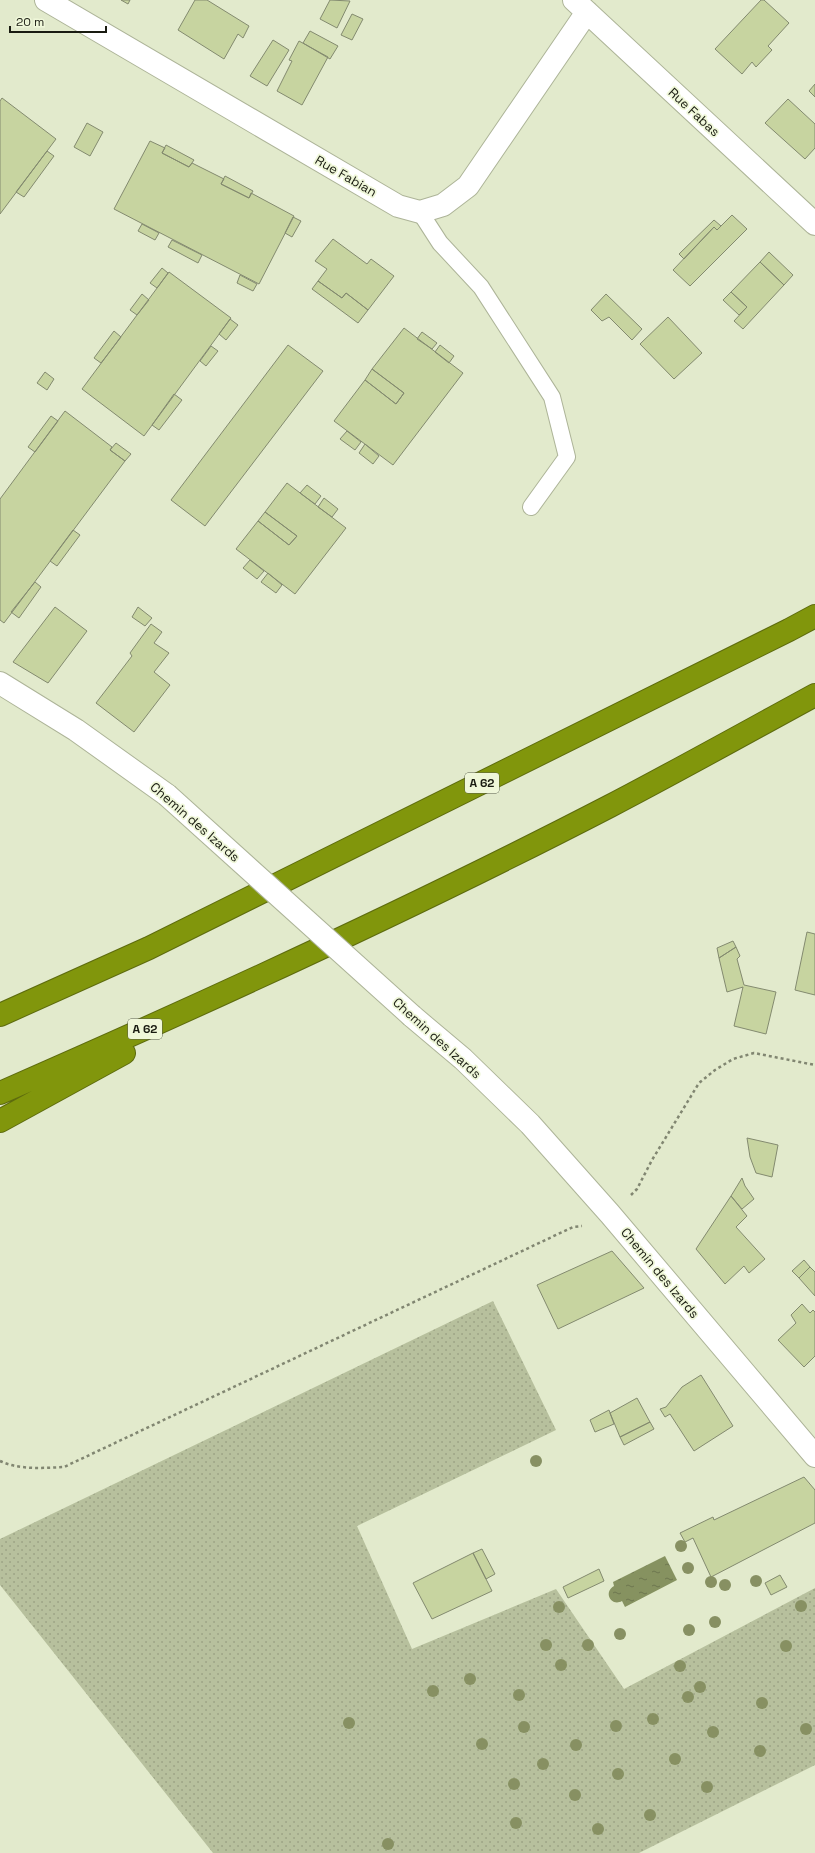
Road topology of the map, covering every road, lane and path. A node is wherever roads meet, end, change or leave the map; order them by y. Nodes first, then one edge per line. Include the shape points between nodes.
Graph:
1 (46, 0) edge
2 (580, 6) edge
3 (420, 212) junction
4 (815, 224) edge
5 (531, 507) dead end
6 (815, 616) edge
7 (0, 683) edge
8 (815, 695) edge
9 (149, 948) junction
10 (290, 962) junction
11 (0, 1001) edge
12 (0, 1015) edge
13 (815, 1065) edge
14 (0, 1093) edge
15 (0, 1121) edge
16 (627, 1199) dead end
17 (589, 1225) dead end
18 (815, 1456) edge
19 (0, 1461) edge

1 - 3 street, Rue Fabian via 398,206
2 - 3 street via 468,186 443,205
2 - 4 street, Rue Fabas
3 - 5 lane via 440,243 481,287 552,396 567,457
6 - 9 highway, A 62
7 - 18 street, Chemin des Izards, bridge via 76,730 167,795 462,1059 530,1124 610,1214
8 - 10 highway, A 62 via 612,805 445,889
9 - 11 highway
9 - 12 highway, A 62
10 - 14 highway, A 62
10 - 15 highway
13 - 16 path via 754,1053 733,1059 715,1070 699,1083 637,1189
17 - 19 path via 573,1228 64,1467 34,1469

